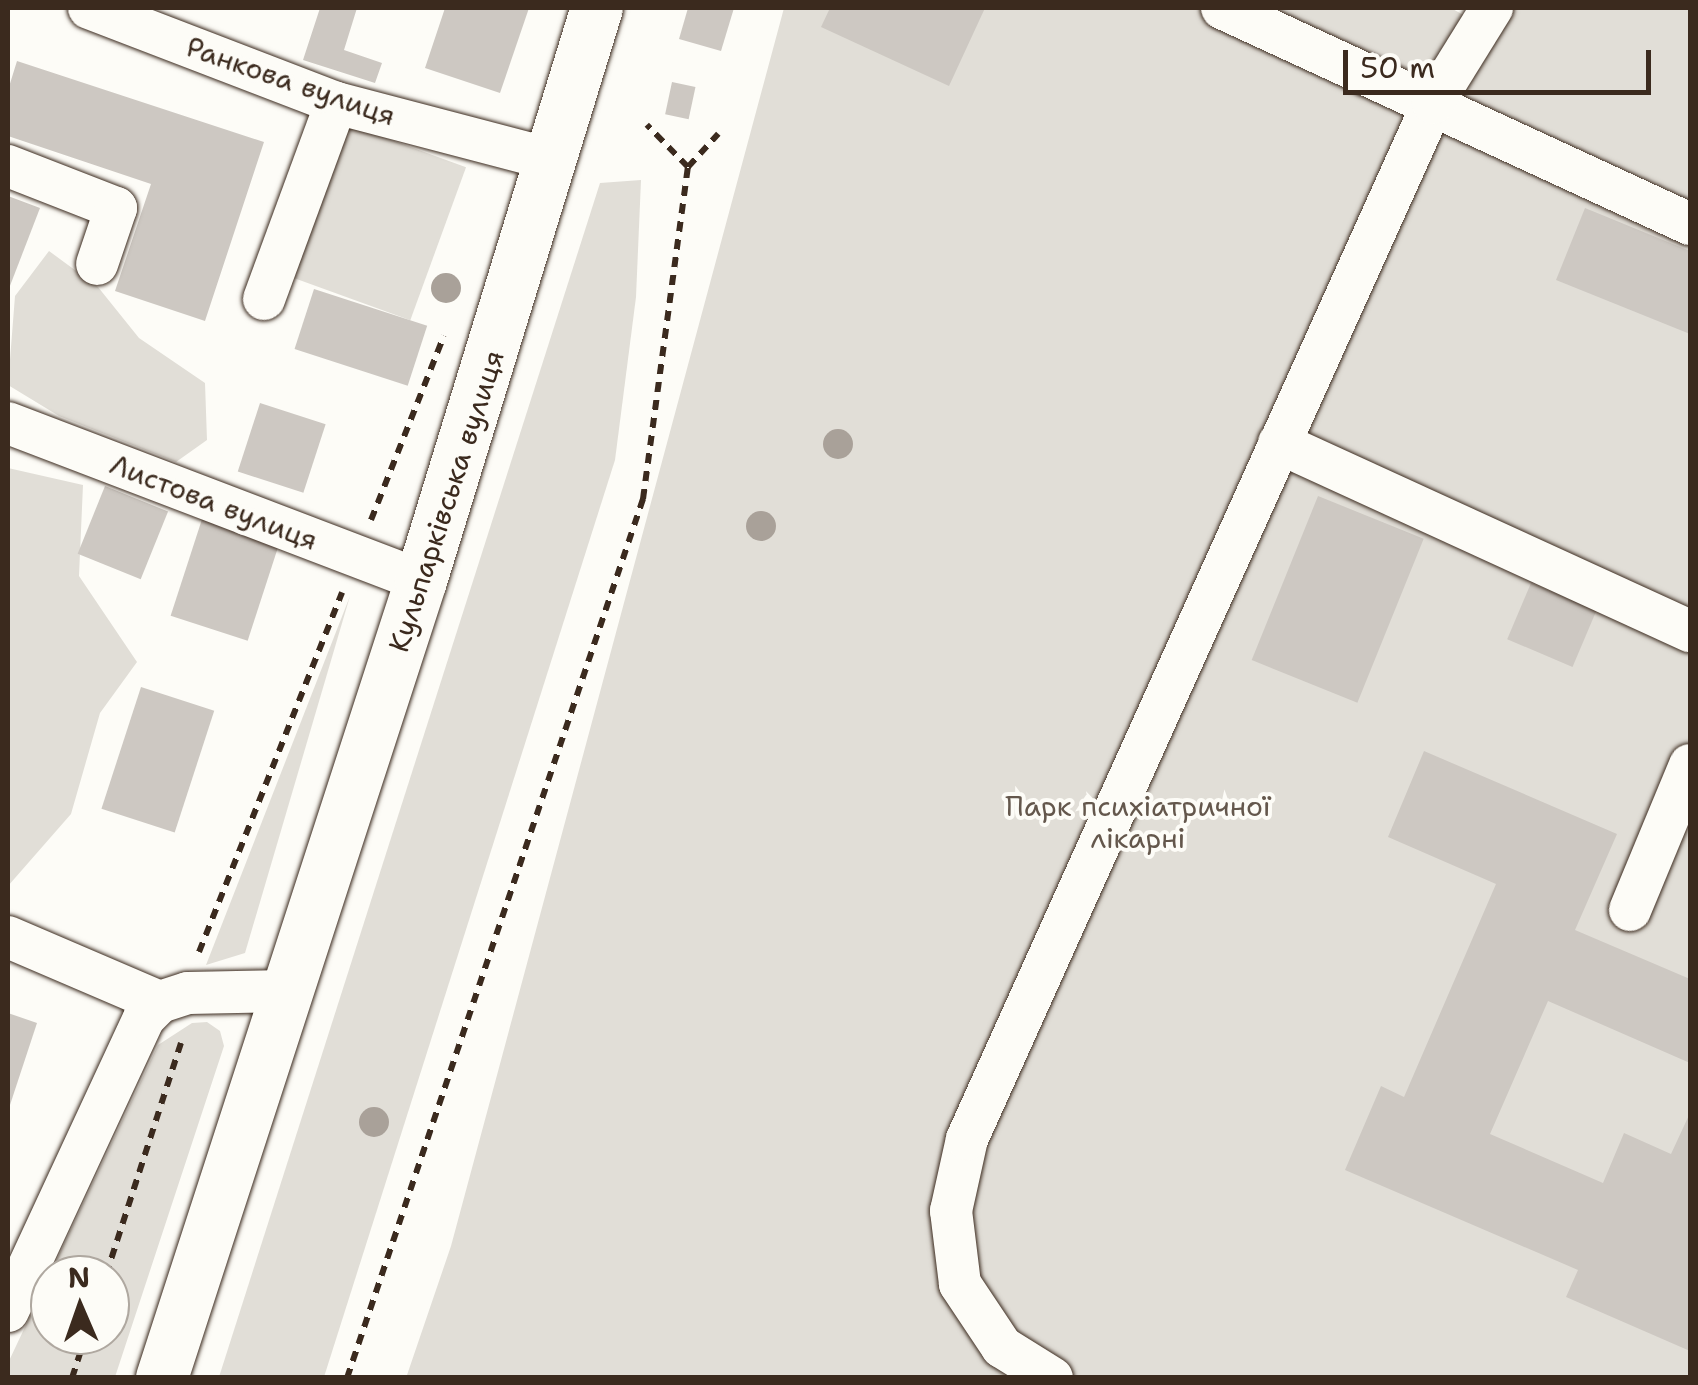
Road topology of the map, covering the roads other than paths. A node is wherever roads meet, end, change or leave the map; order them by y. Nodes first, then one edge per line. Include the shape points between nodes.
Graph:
1 (89, 8) edge
2 (598, 8) edge
3 (1222, 8) edge
4 (1492, 8) edge
5 (336, 103) junction
6 (1432, 104) junction
7 (554, 160) junction
8 (8, 166) edge
9 (1690, 224) edge
10 (98, 264) dead end
11 (264, 300) dead end
12 (8, 423) edge
13 (1279, 443) junction
14 (421, 581) junction
15 (1690, 631) edge
16 (1690, 765) edge
17 (1630, 910) dead end
18 (8, 937) edge
19 (286, 991) junction
20 (160, 1002) junction
21 (8, 1310) edge
22 (162, 1378) edge
23 (1052, 1378) edge

1 - 5 street, Ранкова вулиця
2 - 7 main road, Кульпарківська вулиця
3 - 6 street
4 - 6 street
5 - 7 street, Ранкова вулиця
5 - 11 street
6 - 9 street
6 - 13 street
7 - 14 main road, Кульпарківська вулиця
8 - 10 street via 116,208
12 - 14 street, Листова вулиця
13 - 15 street
13 - 23 street via 956,1174 953,1248 970,1308 1002,1348
14 - 19 main road, Кульпарківська вулиця
16 - 17 street
18 - 20 street
19 - 20 street via 188,993
19 - 22 main road, Кульпарківська вулиця
20 - 21 street via 144,1018

